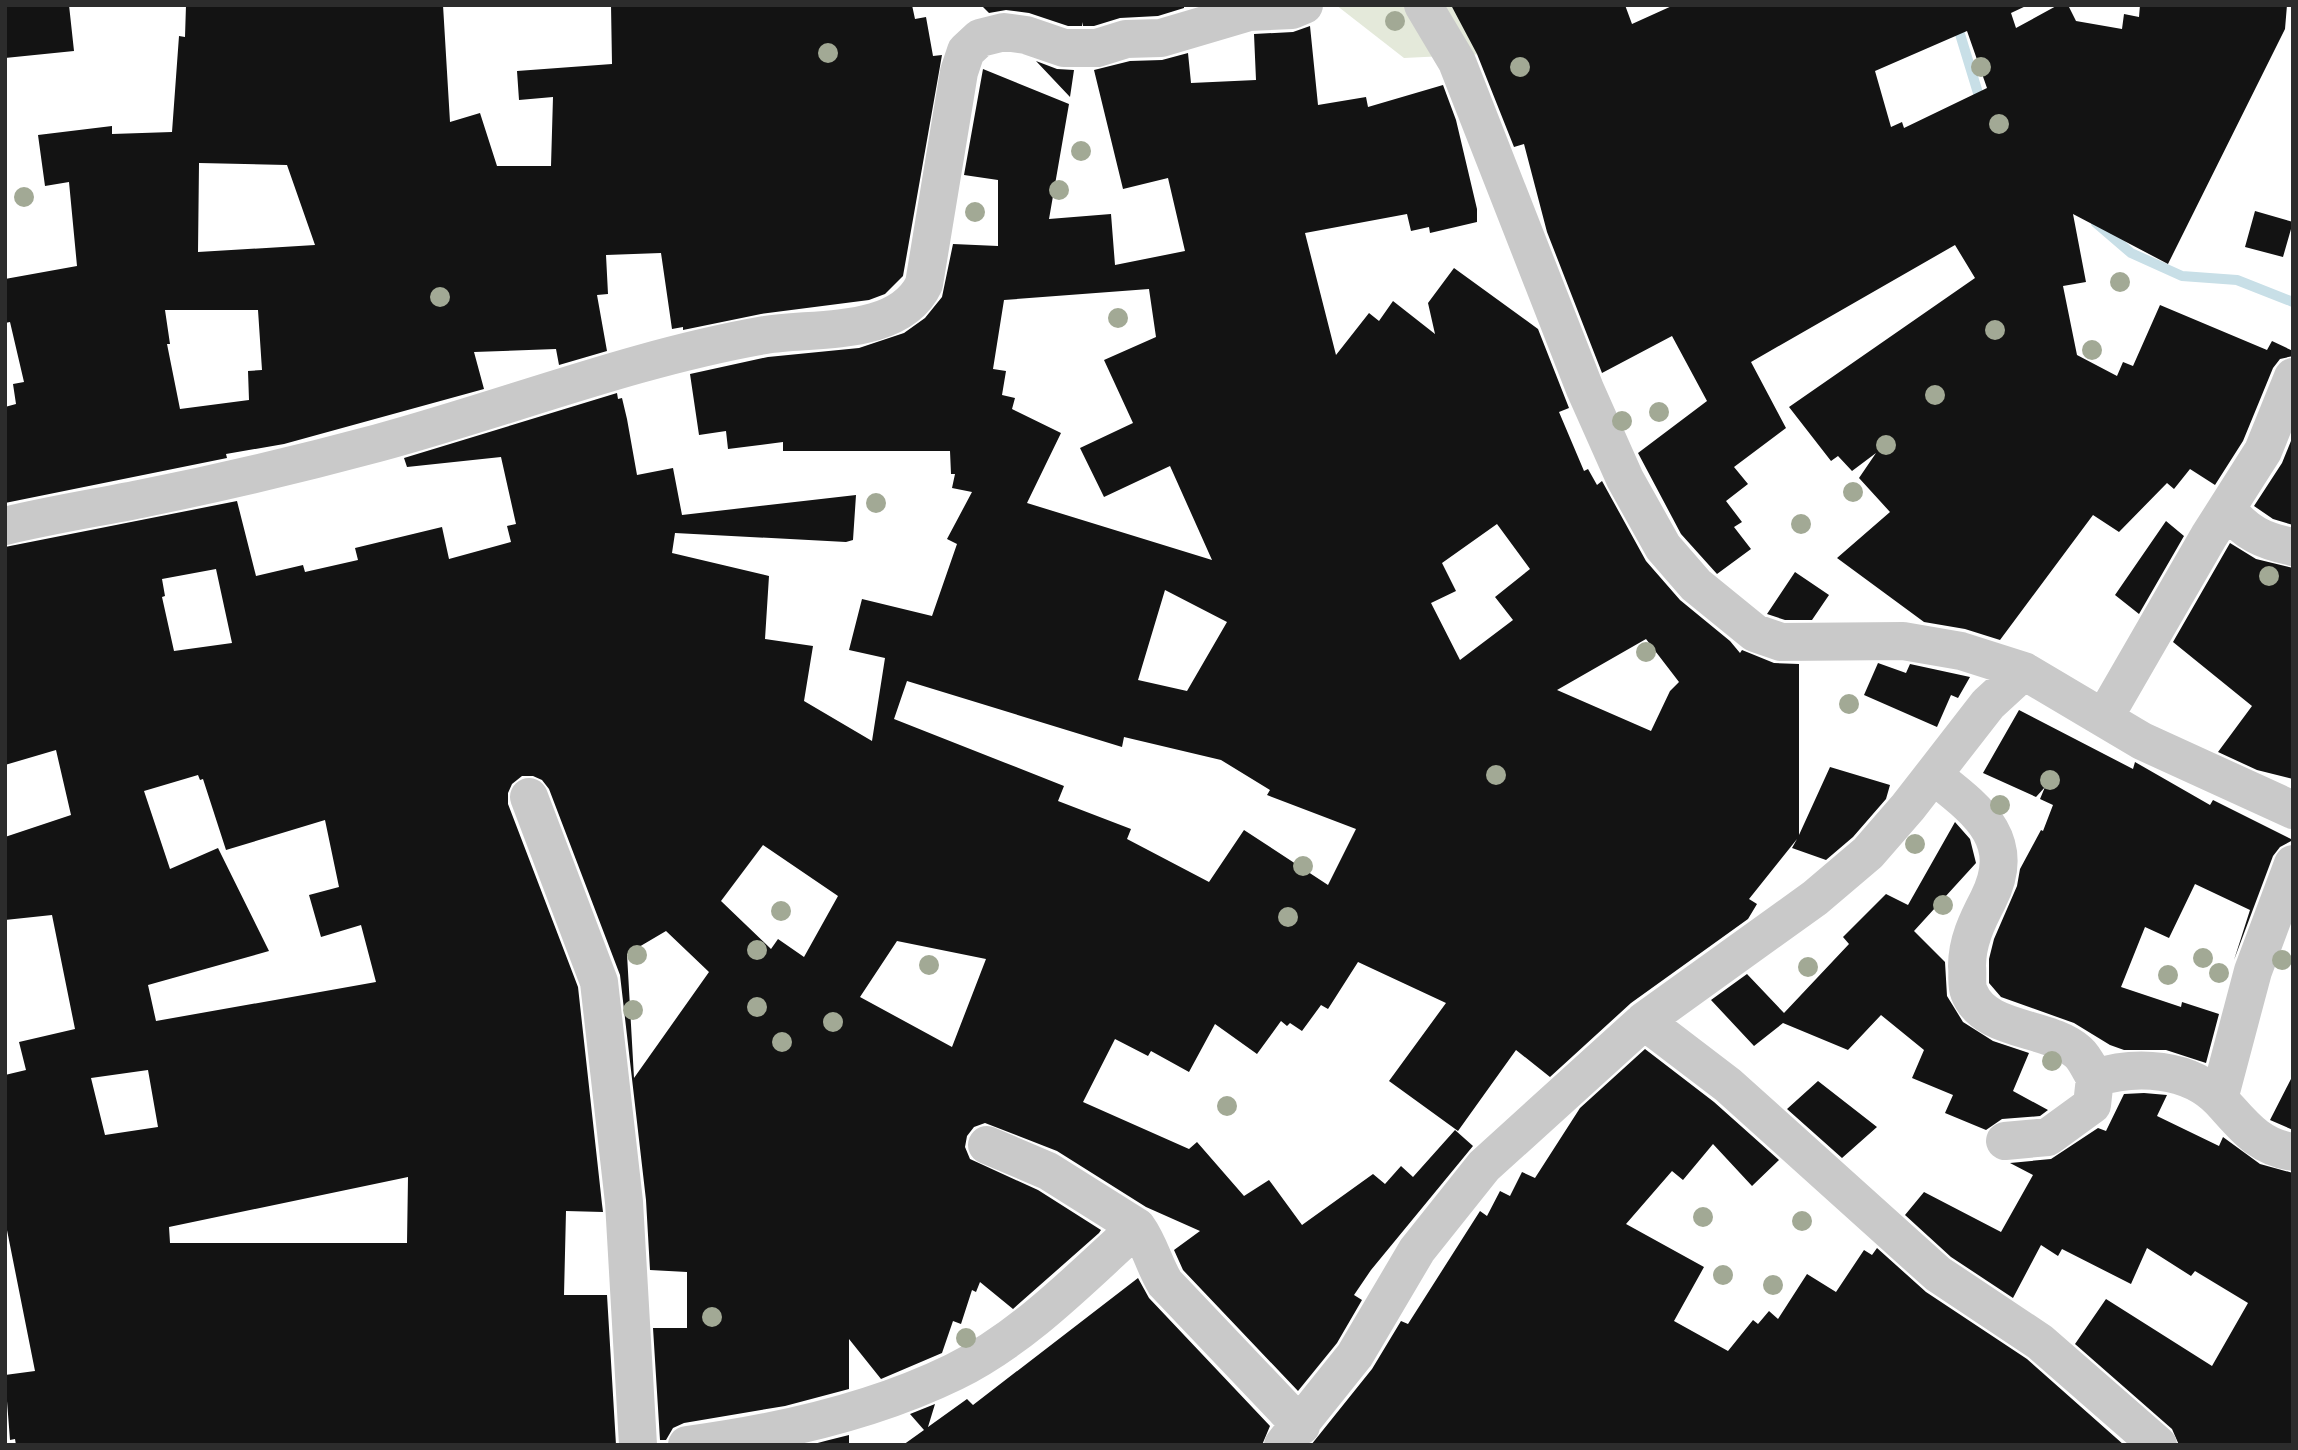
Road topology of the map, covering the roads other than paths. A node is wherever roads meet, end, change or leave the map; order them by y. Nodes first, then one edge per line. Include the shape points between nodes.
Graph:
1 (1304, 5) edge
2 (1423, 5) edge
3 (2293, 377) edge
4 (2227, 509) junction
5 (5, 526) edge
6 (2293, 547) edge
7 (2024, 671) junction
8 (2104, 718) junction
9 (1933, 775) junction
10 (529, 797) dead end
11 (2293, 810) edge
12 (2293, 864) edge
13 (1644, 1021) junction
14 (2095, 1078) junction
15 (2219, 1099) junction
16 (2005, 1141) dead end
17 (986, 1145) dead end
18 (2293, 1152) edge
19 (1137, 1227) junction
20 (1292, 1435) edge
21 (638, 1445) edge
22 (687, 1445) edge
23 (2158, 1445) edge

1 - 5 street via 1250,12 1161,38 1126,39 1097,48 1064,48 1004,32 980,38 966,51 959,72 924,284 916,301 899,312 868,323 766,335 687,352 374,444
2 - 7 street via 1457,62 1625,479 1663,547 1696,585 1755,633 1782,642 1903,641 1961,651
3 - 4 street via 2263,451
4 - 6 street via 2242,528 2259,539
4 - 8 street
7 - 8 street
7 - 9 street via 1988,704
8 - 11 street via 2142,741
9 - 13 street via 1868,853 1815,898
9 - 14 street via 1994,832 2001,862 1967,952 1968,991 1982,1013 2048,1035 2078,1052
10 - 21 street via 598,982 624,1202
12 - 15 street via 2253,971
13 - 20 street via 1484,1166 1417,1250 1355,1355
13 - 23 street via 1728,1085 1938,1274 2040,1342
14 - 15 street via 2143,1069 2203,1086
14 - 16 street via 2092,1105 2048,1137
15 - 18 street via 2266,1145
17 - 19 street via 1048,1171
19 - 20 street via 1165,1283
19 - 22 street via 1048,1308 955,1371 825,1417 753,1436

